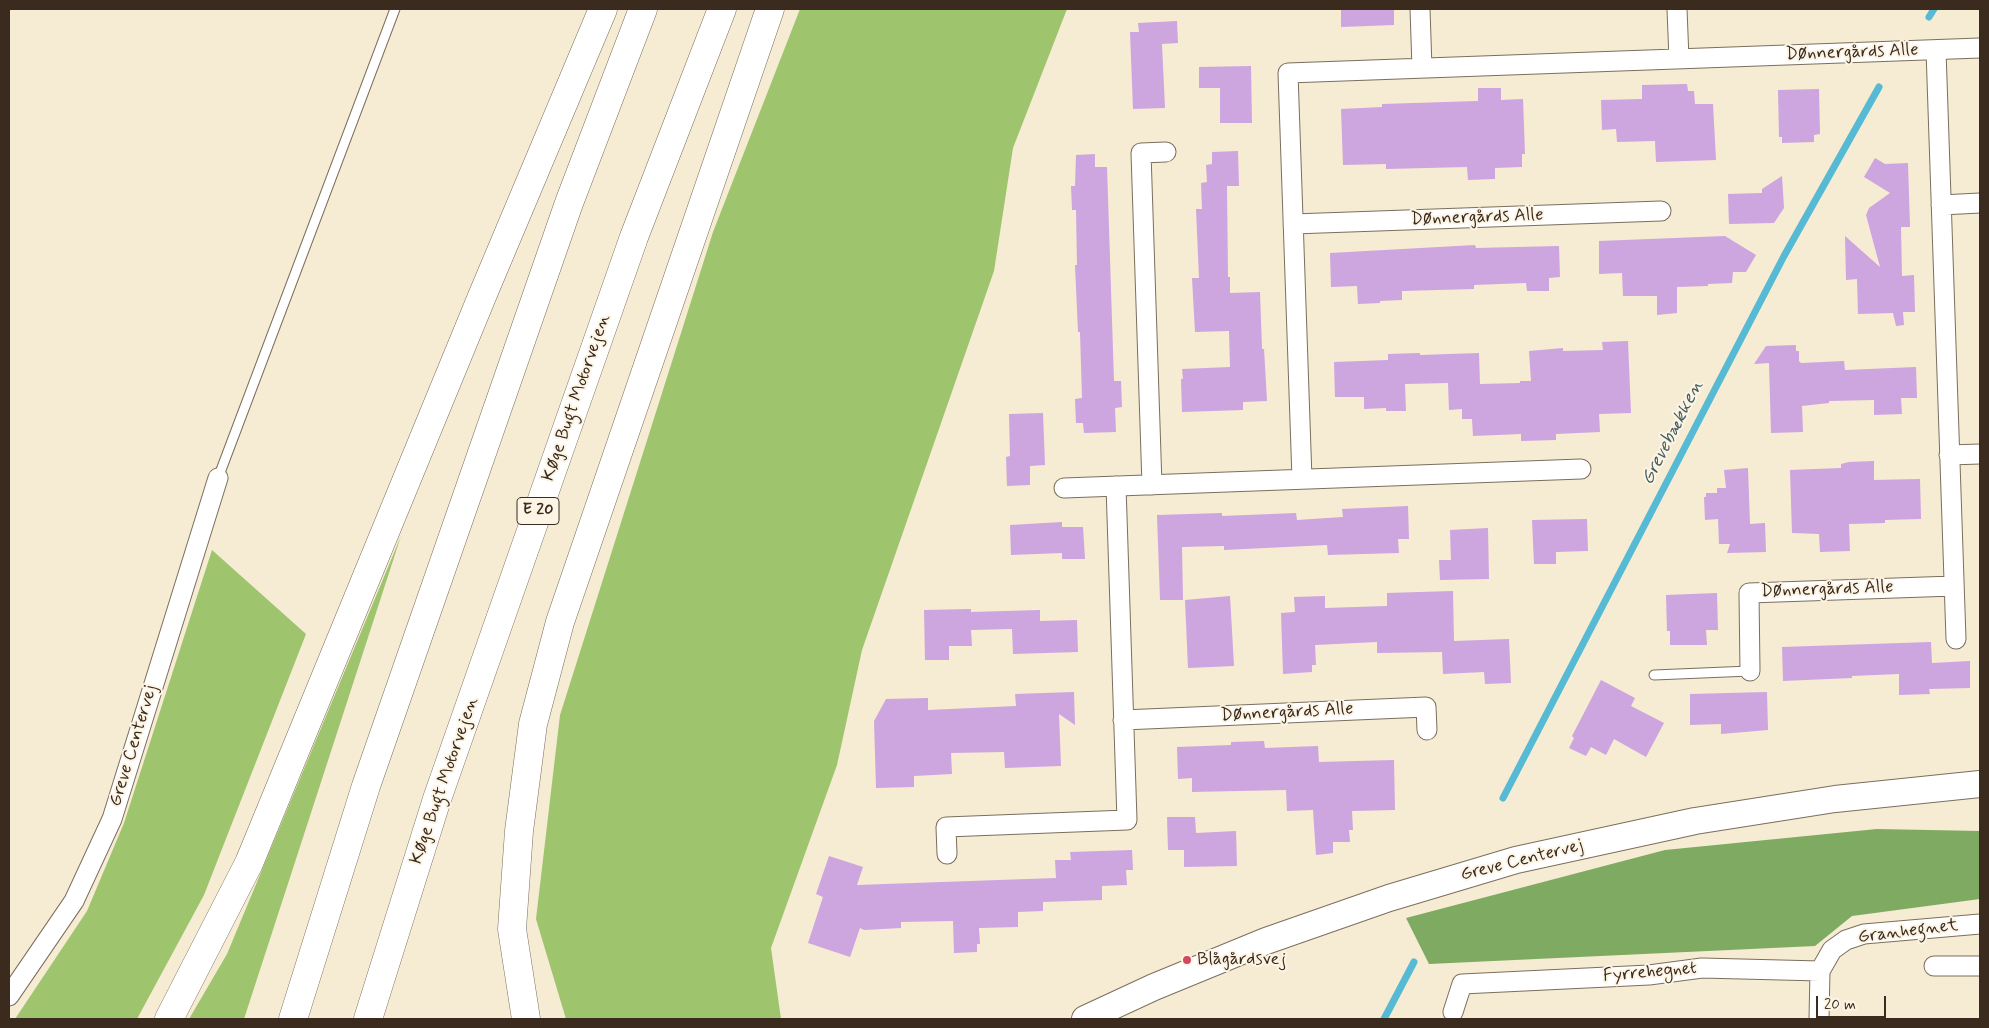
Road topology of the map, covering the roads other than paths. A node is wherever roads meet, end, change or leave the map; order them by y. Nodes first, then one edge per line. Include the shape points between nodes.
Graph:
1 (395, 9) edge
2 (603, 9) edge
3 (643, 9) edge
4 (722, 9) edge
5 (770, 9) edge
6 (1420, 9) edge
7 (1677, 9) edge
8 (1980, 48) edge
9 (1936, 50) junction
10 (1679, 59) junction
11 (1422, 68) junction
12 (1166, 152) dead end
13 (1980, 203) edge
14 (1941, 205) junction
15 (1661, 211) dead end
16 (1293, 224) junction
17 (1980, 454) edge
18 (1950, 455) junction
19 (1580, 469) dead end
20 (218, 478) joint
21 (1302, 479) junction
22 (1152, 485) junction
23 (1116, 486) junction
24 (1064, 488) dead end
25 (1954, 586) junction
26 (1956, 639) dead end
27 (1750, 671) joint
28 (1654, 675) dead end
29 (1123, 720) junction
30 (1427, 730) dead end
31 (1980, 784) edge
32 (947, 854) dead end
33 (1980, 924) edge
34 (1934, 966) dead end
35 (1980, 966) edge
36 (1820, 971) junction
37 (9, 996) edge
38 (1453, 1012) dead end
39 (169, 1019) edge
40 (293, 1019) edge
41 (368, 1019) edge
42 (526, 1019) edge
43 (1085, 1019) edge
44 (1818, 1019) edge

1 - 20 lane
2 - 39 highway via 249,863
3 - 40 highway via 566,213 376,758
4 - 41 highway, Køge Bugt Motorvejen / E 20 via 634,237 437,800
5 - 42 highway via 560,622 533,724 519,831 512,928
6 - 11 street
7 - 10 street
8 - 9 street, Dønnergårds Alle
9 - 10 street, Dønnergårds Alle
9 - 14 street, Dønnergårds Alle
10 - 11 street, Dønnergårds Alle
11 - 16 street, Dønnergårds Alle via 1288,73
12 - 22 street via 1141,153
13 - 14 street
14 - 18 street, Dønnergårds Alle
15 - 16 street, Dønnergårds Alle
16 - 21 street, Dønnergårds Alle
17 - 18 street
18 - 25 street, Dønnergårds Alle
19 - 21 street
20 - 37 street, Greve Centervej via 112,819 74,901
21 - 22 street
22 - 23 street
23 - 24 street
23 - 29 street
25 - 26 street, Dønnergårds Alle
25 - 27 street, Dønnergårds Alle via 1748,593
27 - 28 lane
29 - 30 street, Dønnergårds Alle via 1426,707
29 - 32 street via 1127,820 946,826
31 - 43 street, Greve Centervej via 1835,799 1695,821 1516,860 1389,898 1266,941
33 - 36 street, Granhegnet via 1864,934 1846,940 1832,950
34 - 35 street, Granhegnet
36 - 38 street, Fyrrehegnet via 1702,968 1649,975 1462,984
36 - 44 street

